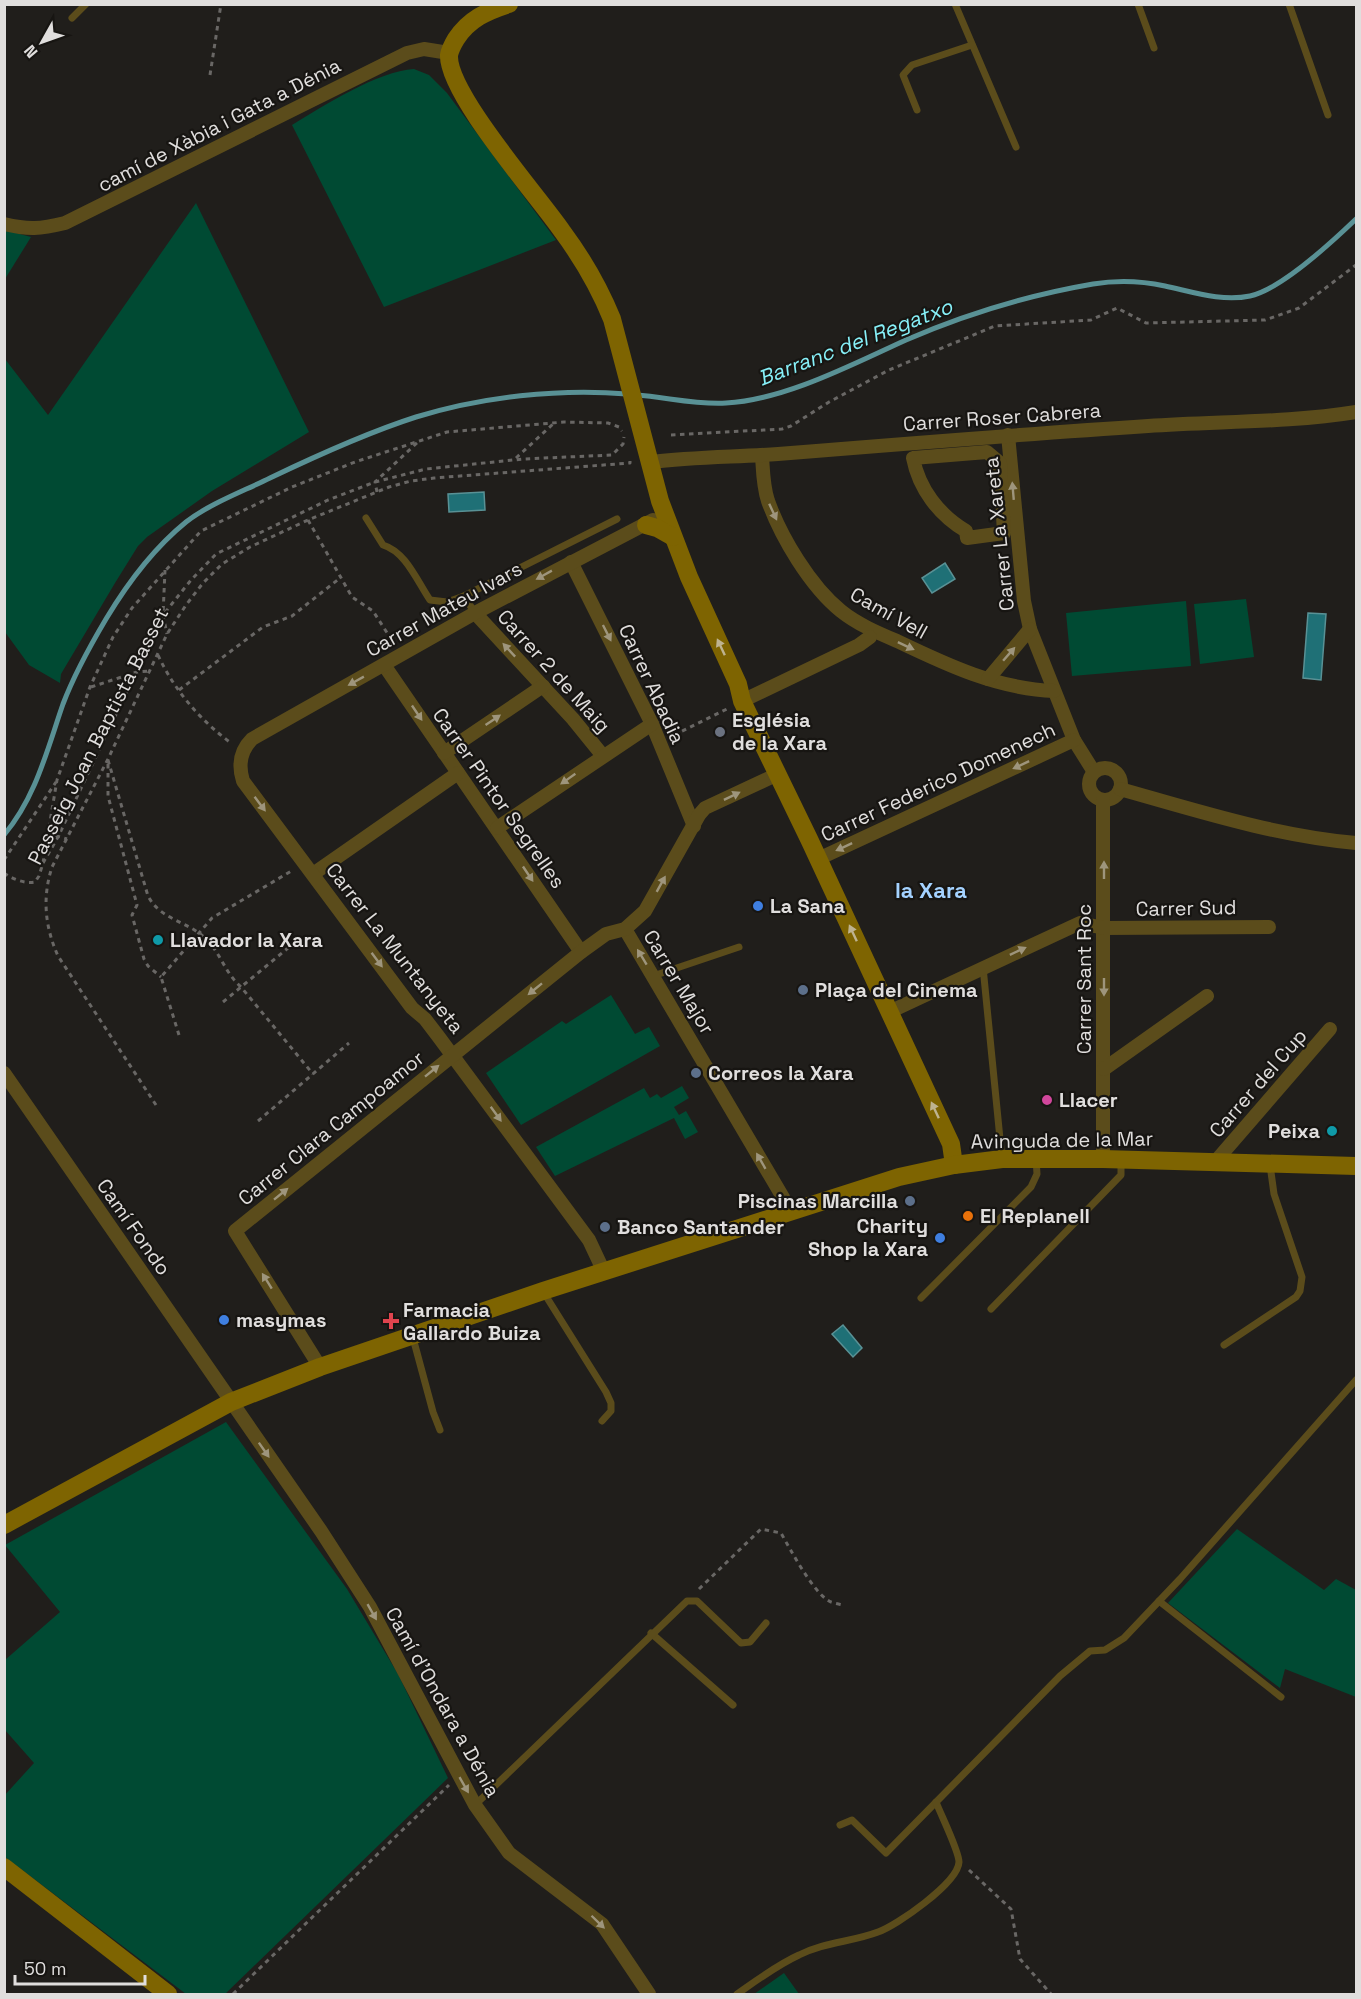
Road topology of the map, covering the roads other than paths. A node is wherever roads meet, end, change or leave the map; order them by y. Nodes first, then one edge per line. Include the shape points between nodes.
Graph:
1 (86, 4) edge
2 (509, 4) edge
3 (955, 4) edge
4 (1138, 4) edge
5 (1289, 4) edge
6 (72, 18) dead end
7 (972, 45) junction
8 (1154, 48) dead end
9 (449, 54) junction
10 (917, 110) dead end
11 (1328, 115) dead end
12 (1016, 147) dead end
13 (4, 224) edge
14 (1356, 412) edge
15 (1008, 435) junction
16 (987, 452) joint
17 (762, 455) junction
18 (651, 462) junction
19 (660, 501) junction
20 (366, 518) dead end
21 (617, 519) dead end
22 (646, 525) junction
23 (597, 527) junction
24 (673, 537) junction
25 (605, 545) junction
26 (571, 562) junction
27 (464, 596) junction
28 (475, 613) junction
29 (1030, 629) junction
30 (870, 637) dead end
31 (384, 665) junction
32 (988, 679) junction
33 (543, 686) junction
34 (1054, 691) junction
35 (742, 701) junction
36 (652, 724) junction
37 (1074, 740) junction
38 (242, 752) joint
39 (444, 753) junction
40 (603, 756) junction
41 (1094, 772) junction
42 (458, 773) junction
43 (778, 774) junction
44 (1120, 789) junction
45 (1103, 800) junction
46 (694, 826) junction
47 (497, 828) junction
48 (1356, 843) edge
49 (818, 859) junction
50 (308, 869) junction
51 (1269, 927) dead end
52 (1104, 928) junction
53 (625, 929) junction
54 (739, 947) dead end
55 (581, 952) junction
56 (983, 967) junction
57 (653, 976) junction
58 (1207, 996) dead end
59 (890, 1012) junction
60 (1330, 1029) dead end
61 (452, 1055) junction
62 (1104, 1069) junction
63 (4, 1073) edge
64 (1002, 1159) junction
65 (1036, 1159) junction
66 (1112, 1159) junction
67 (1215, 1162) junction
68 (954, 1165) junction
69 (1270, 1165) junction
70 (1356, 1166) edge
71 (791, 1212) junction
72 (604, 1272) junction
73 (543, 1291) junction
74 (921, 1298) dead end
75 (991, 1309) dead end
76 (412, 1336) junction
77 (1224, 1345) dead end
78 (320, 1366) junction
79 (1356, 1380) edge
80 (231, 1402) junction
81 (602, 1421) dead end
82 (440, 1430) dead end
83 (4, 1525) edge
84 (1159, 1601) junction
85 (766, 1623) dead end
86 (651, 1633) junction
87 (1281, 1697) dead end
88 (733, 1705) dead end
89 (936, 1802) junction
90 (476, 1805) junction
91 (840, 1825) dead end
92 (4, 1867) edge
93 (168, 1995) edge
94 (649, 1995) edge
95 (737, 1995) edge

1 - 6 lane
2 - 9 main road via 469,24
3 - 7 lane
4 - 8 lane
5 - 11 lane
7 - 10 lane via 912,65 903,75
7 - 12 lane
9 - 13 street, camí de Xàbia i Gata a Dénia via 424,49 406,53 65,223 25,229
9 - 18 main road via 452,74 470,107 594,280 612,319
14 - 15 street, Carrer Roser Cabrera
15 - 17 street, Carrer Roser Cabrera
29 -> 15 street, Carrer La Xareta
16 - 16 street via 914,458 921,482 934,504 966,531 967,538 1004,533 1000,463
17 - 18 street, Carrer Roser Cabrera
17 -> 32 street, Camí Vell via 765,487 775,516 808,575 829,600 853,620 875,631 949,666
18 - 19 main road
19 - 22 street via 658,514
19 - 24 main road
20 - 27 lane via 383,545 400,555 430,600 447,602
21 - 23 lane
22 - 24 main road
22 - 25 street, Carrer Mateu Ivars
23 - 25 lane
23 - 27 lane
35 -> 24 main road
25 - 26 street, Carrer Mateu Ivars
26 -> 28 street, Carrer Mateu Ivars
26 -> 36 street, Carrer Abadia
27 - 28 lane
28 - 31 street, Carrer Mateu Ivars
33 -> 28 street, Carrer 2 de Maig
32 -> 29 street, Carrer La Xareta
29 - 34 street, Carrer La Xareta
30 - 35 street
31 -> 38 street, Carrer Mateu Ivars via 252,739
31 -> 39 street, Carrer Pintor Segrelles
32 - 34 street, Camí Vell
39 -> 33 street
33 - 40 street, Carrer 2 de Maig
34 - 37 street, Carrer La Xareta
35 - 43 main road
36 - 40 street
36 - 46 street, Carrer Abadia
37 - 41 street, Carrer La Xareta
37 -> 49 street, Carrer Federico Domenech
38 -> 50 street, Carrer La Muntanyeta via 243,782
39 - 42 street, Carrer Pintor Segrelles
40 -> 47 street
41 - 44 street via 1104,768 1114,771 1120,779
41 - 45 street via 1089,786 1094,796
42 - 47 street, Carrer Pintor Segrelles
42 - 50 street
46 -> 43 street via 705,808
43 - 49 main road
44 - 45 street via 1113,798
44 - 48 street via 1254,826
52 -> 45 street, Carrer Sant Roc
53 -> 46 street via 649,906
47 -> 55 street, Carrer Pintor Segrelles
59 -> 49 main road
50 -> 61 street, Carrer La Muntanyeta
51 - 52 street, Carrer Sud
56 -> 52 street, Carrer Sud via 1080,923
52 -> 62 street, Carrer Sant Roc
53 - 55 street, Carrer Clara Campoamor via 606,934
57 -> 53 street, Carrer Major
54 - 57 lane
55 -> 61 street, Carrer Clara Campoamor
56 - 59 street, Carrer Sud
56 - 64 lane
71 -> 57 street, Carrer Major
58 - 62 street
68 -> 59 main road via 951,1144
60 - 67 street, Carrer del Cup
61 -> 72 street, Carrer La Muntanyeta via 589,1240
78 -> 61 street, Carrer Clara Campoamor via 235,1231
62 - 66 street, Carrer Sant Roc
63 - 80 street, Camí Fondo
64 - 65 main road, Avinguda de la Mar
64 - 68 main road, Avinguda de la Mar
65 - 66 main road, Avinguda de la Mar
65 - 74 lane via 1037,1174 1031,1187
66 - 67 main road, Avinguda de la Mar
66 - 75 lane via 1121,1175
67 - 69 main road, Avinguda de la Mar
68 - 71 main road, Avinguda de la Mar via 899,1177
69 - 70 main road, Avinguda de la Mar
69 - 77 lane via 1274,1194 1302,1277 1300,1291
71 - 72 main road, Avinguda de la Mar
72 - 73 main road, Avinguda de la Mar
73 - 76 main road, Avinguda de la Mar
73 - 81 lane via 606,1392 611,1411
76 - 78 main road, Avinguda de la Mar
76 - 82 lane
78 - 80 main road, Avinguda de la Mar
79 - 84 lane
80 - 83 main road, Avinguda de la Mar
80 -> 90 street, Camí d’Ondara a Dénia via 370,1607
84 - 87 lane
84 - 89 lane via 1124,1638 1105,1650 1090,1651 1060,1677
85 - 86 lane via 750,1642 741,1643 697,1601 687,1601
86 - 88 lane
86 - 90 lane
89 - 91 lane via 886,1853 852,1820
89 - 95 lane via 959,1860 955,1872 941,1888 887,1928 800,1954
90 -> 94 street, Camí d’Ondara a Dénia via 509,1853 602,1924
92 - 93 main road

